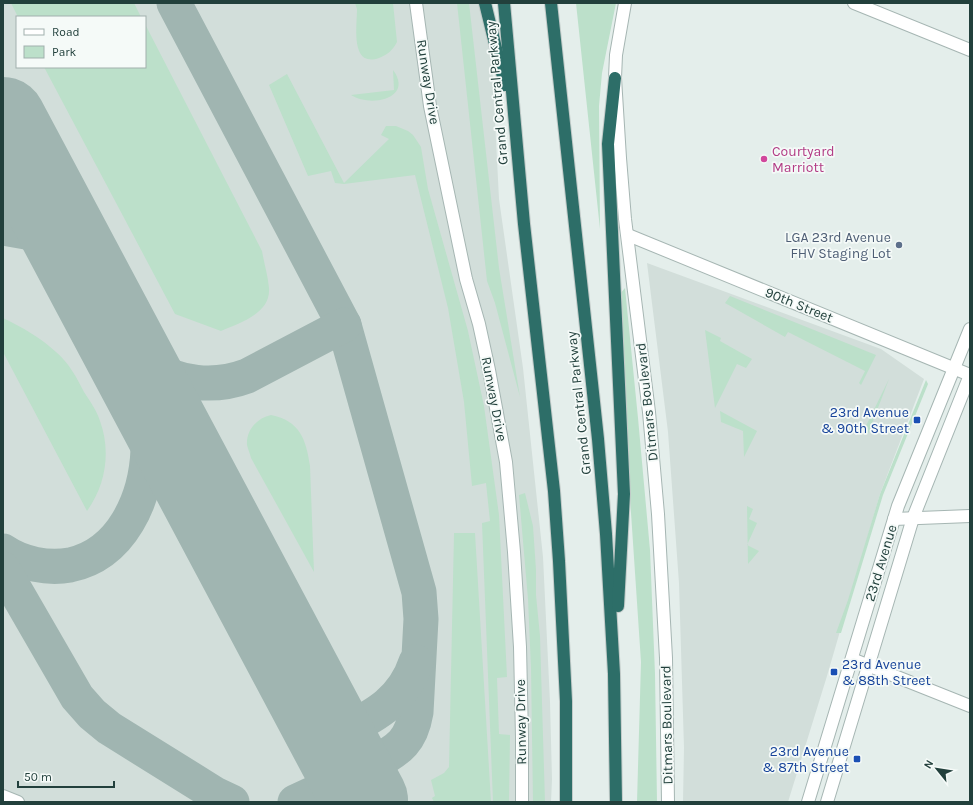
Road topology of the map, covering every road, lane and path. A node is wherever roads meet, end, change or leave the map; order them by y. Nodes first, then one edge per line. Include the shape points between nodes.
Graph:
1 (416, 3) edge
2 (485, 3) edge
3 (504, 3) edge
4 (550, 3) edge
5 (625, 3) edge
6 (854, 3) edge
7 (970, 50) edge
8 (615, 78) junction
9 (515, 132) junction
10 (628, 235) junction
11 (970, 329) edge
12 (954, 368) junction
13 (970, 375) edge
14 (970, 516) edge
15 (913, 518) junction
16 (894, 519) junction
17 (852, 659) junction
18 (868, 665) junction
19 (614, 674) junction
20 (970, 706) edge
21 (3, 796) edge
22 (18, 802) edge
23 (522, 802) edge
24 (566, 802) edge
25 (616, 802) edge
26 (668, 802) edge
27 (808, 802) edge
28 (826, 802) edge

1 - 23 street, Runway Drive via 430,106 466,279 479,324 506,462 520,647
2 - 9 highway
3 - 9 highway, Grand Central Parkway
4 - 19 highway, Grand Central Parkway via 603,487
5 - 8 street, Ditmars Boulevard via 616,54
6 - 7 street
8 - 10 street, Ditmars Boulevard
8 - 19 highway via 608,144 624,494
9 - 24 highway, Grand Central Parkway via 548,432 559,561 566,701
10 - 12 street, 90th Street
10 - 26 street, Ditmars Boulevard via 657,499 666,658
11 - 12 street, 23rd Avenue
12 - 13 street, 90th Street
12 - 16 street, 23rd Avenue
13 - 15 street, 23rd Avenue
14 - 15 street
15 - 16 street
15 - 18 street, 23rd Avenue
16 - 17 street, 23rd Avenue
17 - 18 street
17 - 27 street, 23rd Avenue
18 - 20 street
18 - 28 street, 23rd Avenue
19 - 25 highway, Grand Central Parkway
21 - 22 street

